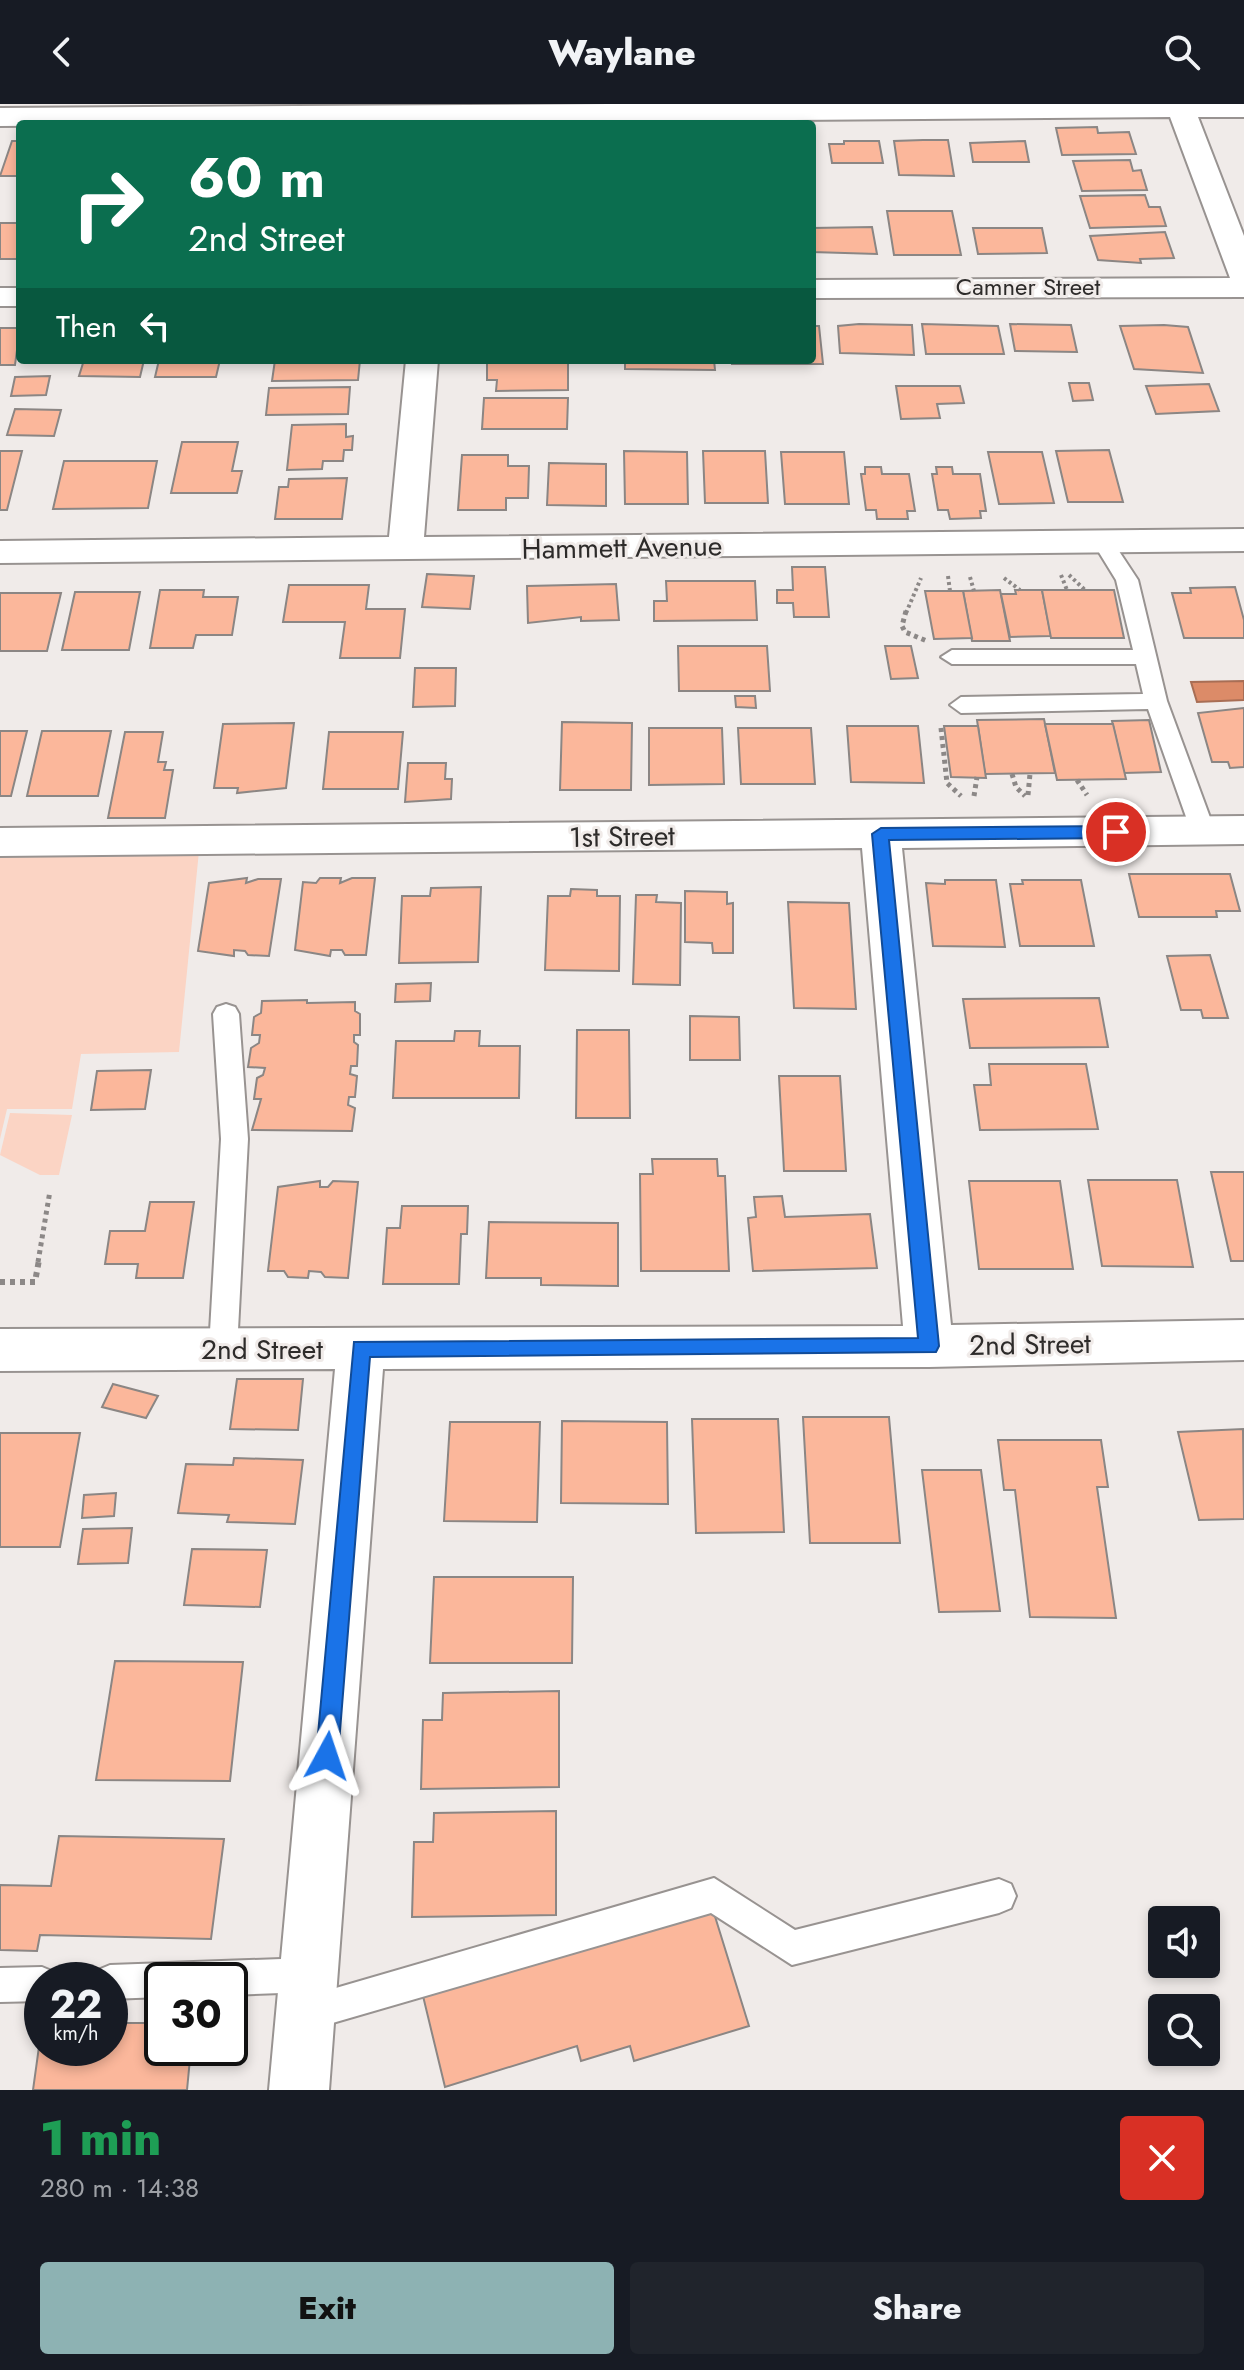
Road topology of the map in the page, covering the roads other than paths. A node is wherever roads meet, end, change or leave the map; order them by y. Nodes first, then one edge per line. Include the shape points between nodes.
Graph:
1 (1180, 106) edge
2 (1244, 108) edge
3 (445, 114) edge
4 (0, 117) edge
5 (1244, 276) edge
6 (1244, 288) edge
7 (816, 289) edge
8 (422, 364) edge
9 (1244, 540) edge
10 (1102, 541) junction
11 (405, 550) junction
12 (0, 552) edge
13 (952, 657) dead end
14 (1144, 657) junction
15 (1156, 701) junction
16 (961, 705) dead end
17 (1244, 830) edge
18 (1203, 831) junction
19 (881, 834) junction
20 (0, 842) edge
21 (226, 1014) dead end
22 (1244, 1340) edge
23 (929, 1346) junction
24 (361, 1348) junction
25 (223, 1349) junction
26 (0, 1350) edge
27 (999, 1896) dead end
28 (128, 1983) edge
29 (24, 1984) edge
30 (0, 1985) edge
31 (307, 1994) junction
32 (299, 2090) edge

1 - 2 street
1 - 3 street
1 - 5 street
3 - 4 street
6 - 7 street, Camner Street
8 - 11 street
9 - 10 street, Hammett Avenue
10 - 11 street, Hammett Avenue
10 - 14 lane via 1127,580
11 - 12 street, Hammett Avenue
13 - 14 lane
14 - 15 lane
15 - 16 lane
15 - 18 lane
17 - 18 street, 1st Street
18 - 19 street, 1st Street
19 - 20 street, 1st Street
19 - 23 street
21 - 25 lane via 234,1069 234,1214
22 - 23 street, 2nd Street
23 - 24 street, 2nd Street
24 - 25 street, 2nd Street
24 - 31 street
25 - 26 street, 2nd Street
27 - 31 lane via 792,1948 714,1895
28 - 31 lane
29 - 30 lane
31 - 32 street

